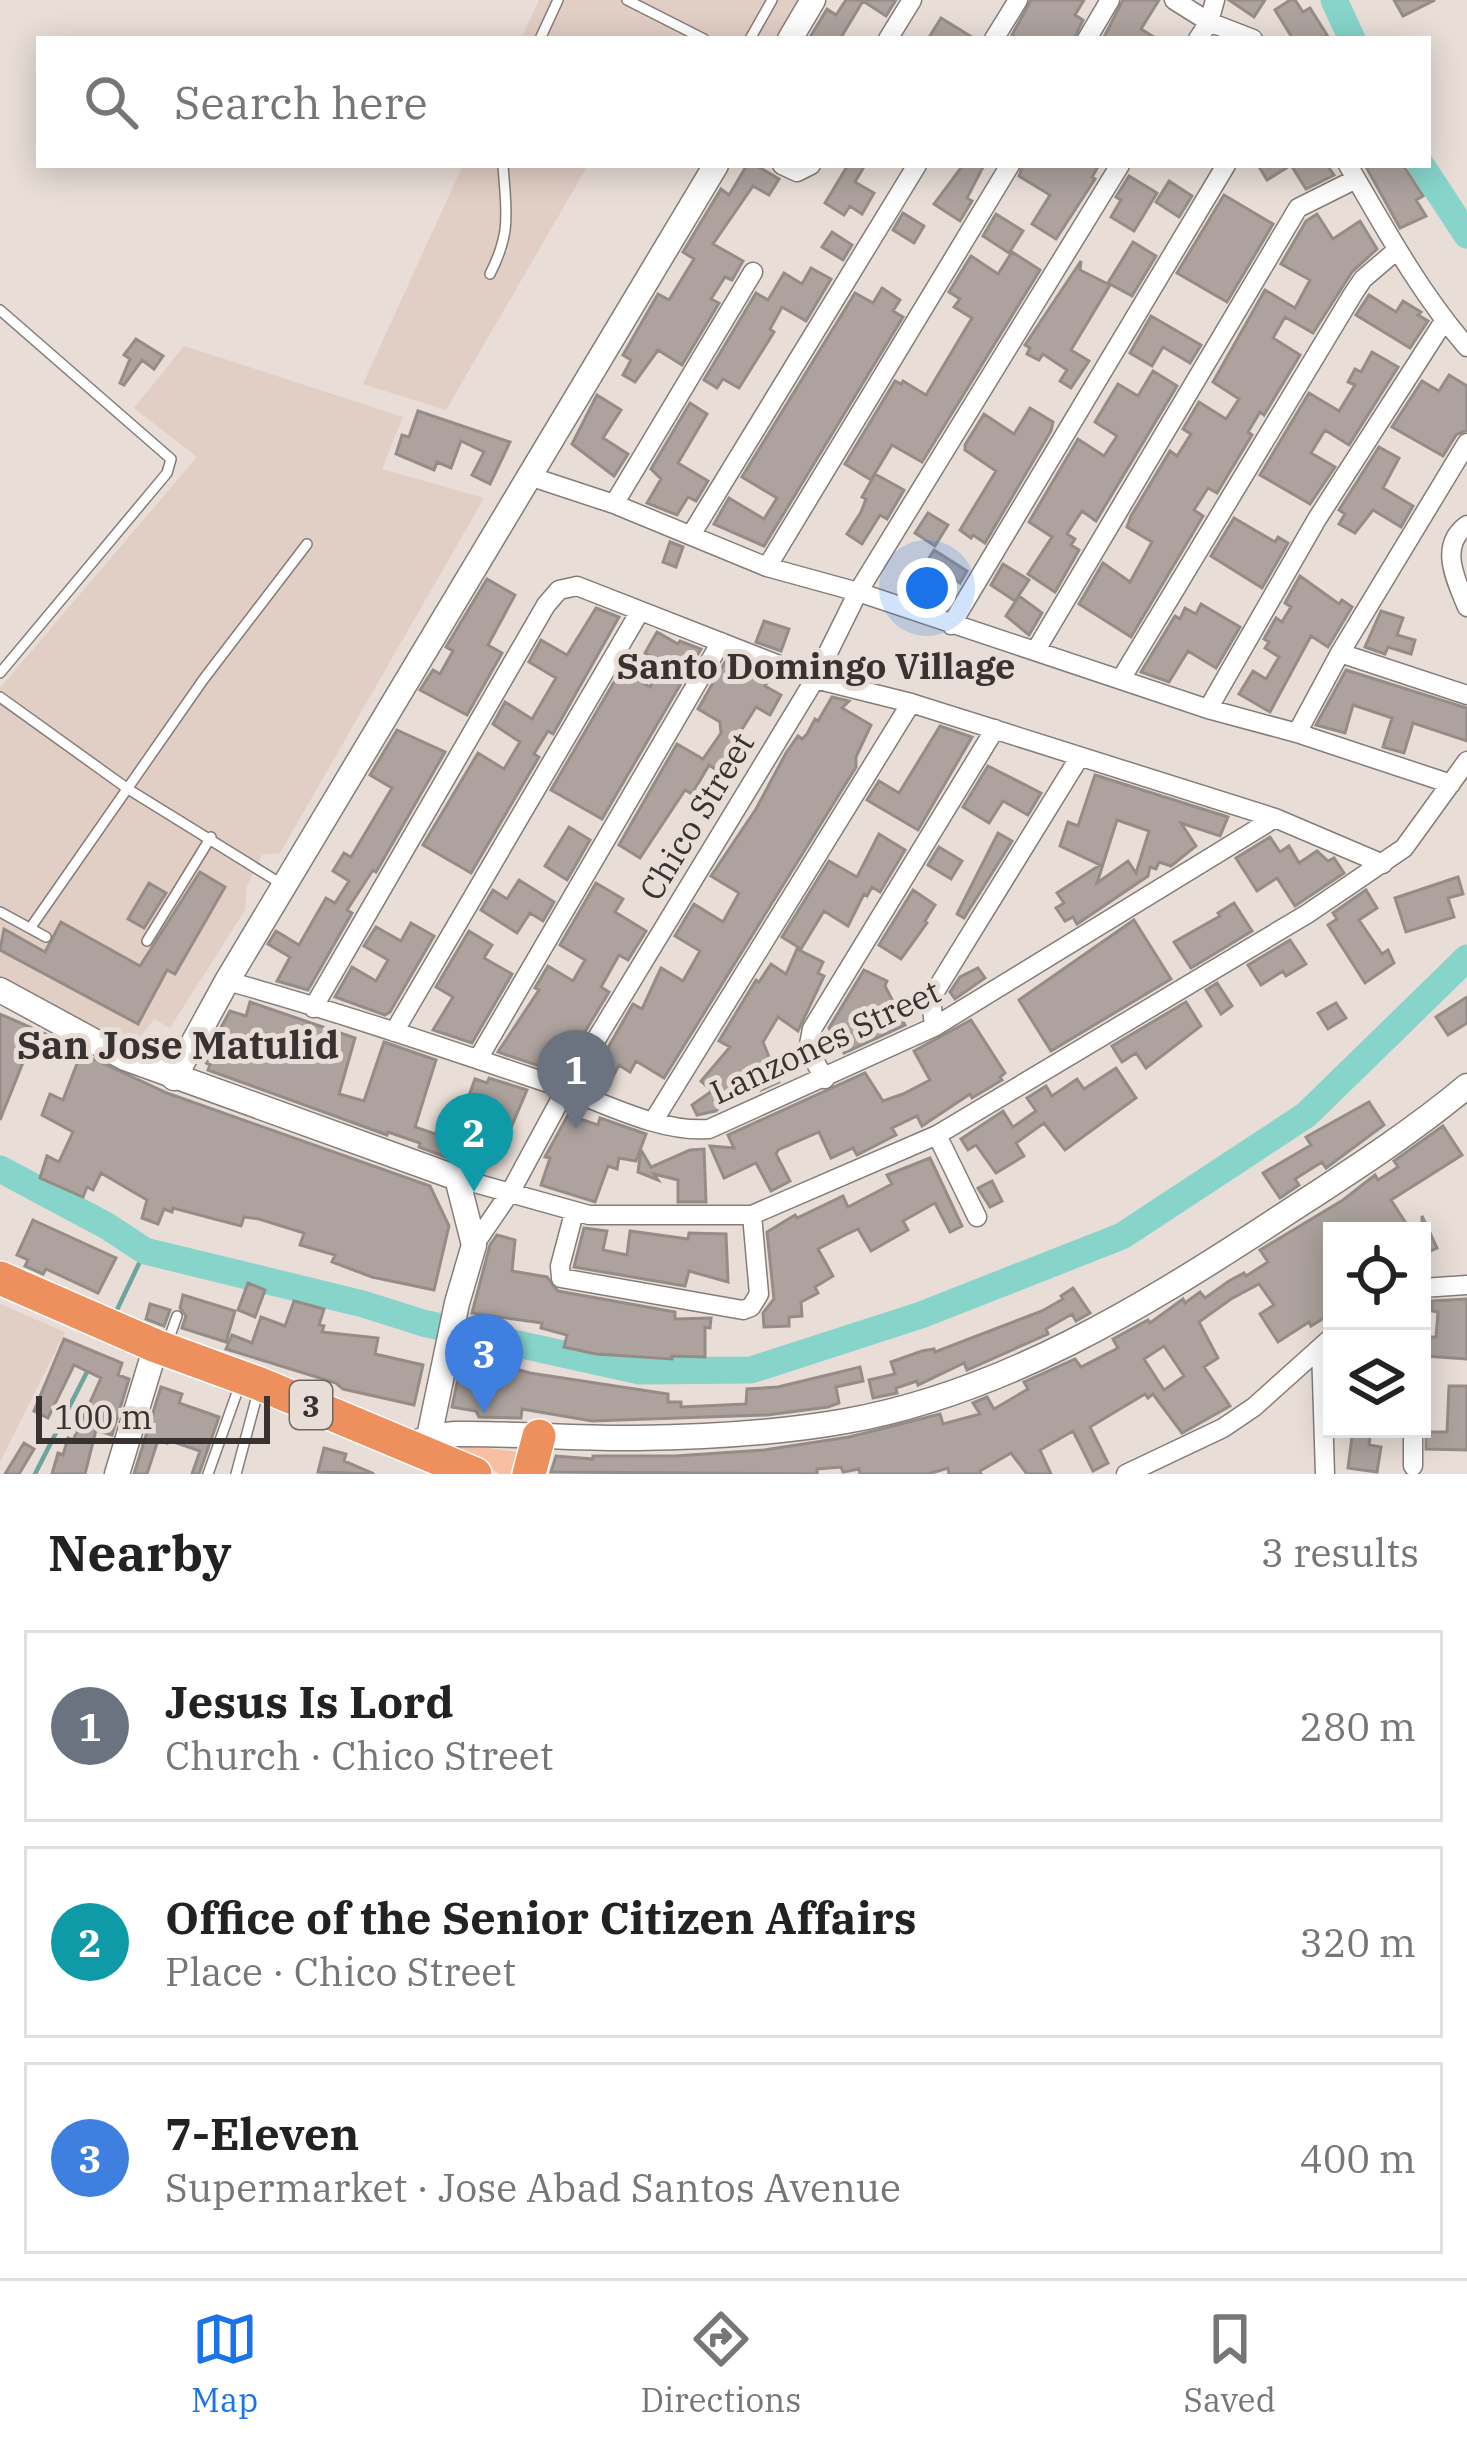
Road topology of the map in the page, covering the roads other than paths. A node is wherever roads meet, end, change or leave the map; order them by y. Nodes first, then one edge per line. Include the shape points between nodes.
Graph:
1 (558, 0) edge
2 (627, 0) edge
3 (772, 0) edge
4 (912, 0) edge
5 (1018, 0) edge
6 (1110, 0) edge
7 (1174, 0) edge
8 (1214, 0) edge
9 (809, 1) edge
10 (1203, 30) edge
11 (541, 36) edge
12 (698, 36) edge
13 (752, 36) edge
14 (792, 36) edge
15 (890, 36) edge
16 (996, 36) edge
17 (1089, 36) edge
18 (1236, 36) edge
19 (502, 168) edge
20 (714, 168) edge
21 (915, 168) edge
22 (1008, 168) edge
23 (1118, 168) edge
24 (1224, 168) edge
25 (1352, 172) edge
26 (1397, 250) junction
27 (753, 272) dead end
28 (490, 274) dead end
29 (0, 310) edge
30 (1444, 321) junction
31 (1467, 347) edge
32 (1467, 443) edge
33 (529, 476) junction
34 (614, 504) junction
35 (1467, 525) edge
36 (691, 536) junction
37 (307, 544) dead end
38 (767, 567) junction
39 (858, 592) junction
40 (1467, 607) edge
41 (638, 614) junction
42 (951, 625) junction
43 (721, 642) junction
44 (1036, 650) junction
45 (1340, 653) junction
46 (0, 673) edge
47 (815, 679) junction
48 (1120, 680) junction
49 (1467, 695) edge
50 (0, 697) edge
51 (910, 703) junction
52 (1208, 709) junction
53 (995, 729) junction
54 (1297, 733) junction
55 (1079, 758) junction
56 (1467, 761) edge
57 (1451, 784) junction
58 (128, 789) junction
59 (1275, 818) junction
60 (211, 837) junction
61 (1383, 864) junction
62 (286, 886) junction
63 (0, 912) edge
64 (31, 927) junction
65 (46, 938) dead end
66 (147, 941) dead end
67 (227, 981) junction
68 (0, 990) edge
69 (313, 1009) junction
70 (934, 1027) junction
71 (394, 1032) junction
72 (478, 1059) junction
73 (174, 1078) junction
74 (825, 1079) junction
75 (1467, 1086) edge
76 (566, 1089) junction
77 (653, 1120) junction
78 (937, 1135) junction
79 (457, 1178) junction
80 (511, 1191) junction
81 (574, 1213) junction
82 (752, 1215) junction
83 (977, 1217) dead end
84 (474, 1245) junction
85 (0, 1277) edge
86 (1467, 1285) edge
87 (1431, 1287) edge
88 (177, 1316) dead end
89 (136, 1336) junction
90 (1323, 1345) edge
91 (232, 1370) junction
92 (539, 1436) junction
93 (1325, 1438) edge
94 (1413, 1438) edge
95 (420, 1441) junction
96 (1413, 1466) dead end
97 (117, 1474) edge
98 (208, 1474) edge
99 (236, 1474) edge
100 (475, 1474) edge
101 (529, 1474) edge
102 (1126, 1474) edge
103 (1325, 1474) edge

1 - 11 lane
2 - 12 lane
3 - 13 lane
4 - 15 street
5 - 16 street
6 - 17 street
7 - 10 street
8 - 10 street
9 - 14 street
10 - 18 street
19 - 28 lane via 509,218
20 - 33 street
21 - 36 street
22 - 38 street
23 - 39 street, Chico Street
24 - 42 street
25 - 26 street
25 - 44 street via 1298,208
26 - 30 street
26 - 48 street via 1353,294
27 - 34 street
29 - 46 lane via 171,466
30 - 31 street
30 - 52 street
32 - 45 street
33 - 34 street
33 - 62 street
34 - 36 street
35 - 40 street via 1450,558
36 - 38 street
37 - 58 lane
38 - 39 street
39 - 42 street
39 - 47 street, Chico Street
41 - 43 street
41 - 69 street via 577,586 546,605
41 - 71 street
42 - 44 street
43 - 47 street
43 - 72 street
44 - 48 street
45 - 49 street
45 - 54 street
47 - 51 street
47 - 76 street, Chico Street
48 - 52 street
50 - 58 lane
51 - 53 street
51 - 77 street
52 - 54 street
53 - 55 street
53 - 74 street via 812,1029 808,1050
54 - 57 street
55 - 59 street
55 - 70 street via 931,998
56 - 57 street
57 - 61 street
58 - 60 lane
58 - 64 lane
59 - 61 street
59 - 70 street, Lanzones Street
60 - 62 lane
60 - 66 lane
61 - 78 street
62 - 67 street
63 - 64 lane
64 - 65 lane
67 - 69 street, Lanzones Street
67 - 73 street
68 - 73 street
69 - 71 street, Lanzones Street
70 - 74 street, Lanzones Street
71 - 72 street, Lanzones Street
72 - 76 street, Lanzones Street
73 - 79 street
74 - 77 street, Lanzones Street via 709,1129
75 - 92 street via 1381,1154 1155,1300 1006,1372 849,1421 638,1438
76 - 77 street, Lanzones Street
76 - 80 street, Chico Street
78 - 82 street
78 - 83 street
79 - 80 street
79 - 84 street
80 - 81 street
80 - 84 street, Chico Street
81 - 82 street
81 - 82 street via 561,1278 743,1310 759,1294
84 - 95 street
85 - 89 highway, 3
86 - 87 street
88 - 89 lane
89 - 91 highway, 3
89 - 97 street
90 - 102 street via 1223,1428
91 - 95 highway, 3
91 - 98 lane
91 - 99 lane
92 - 95 street
92 - 101 highway
93 - 103 street
94 - 96 street
95 - 100 highway, 3

